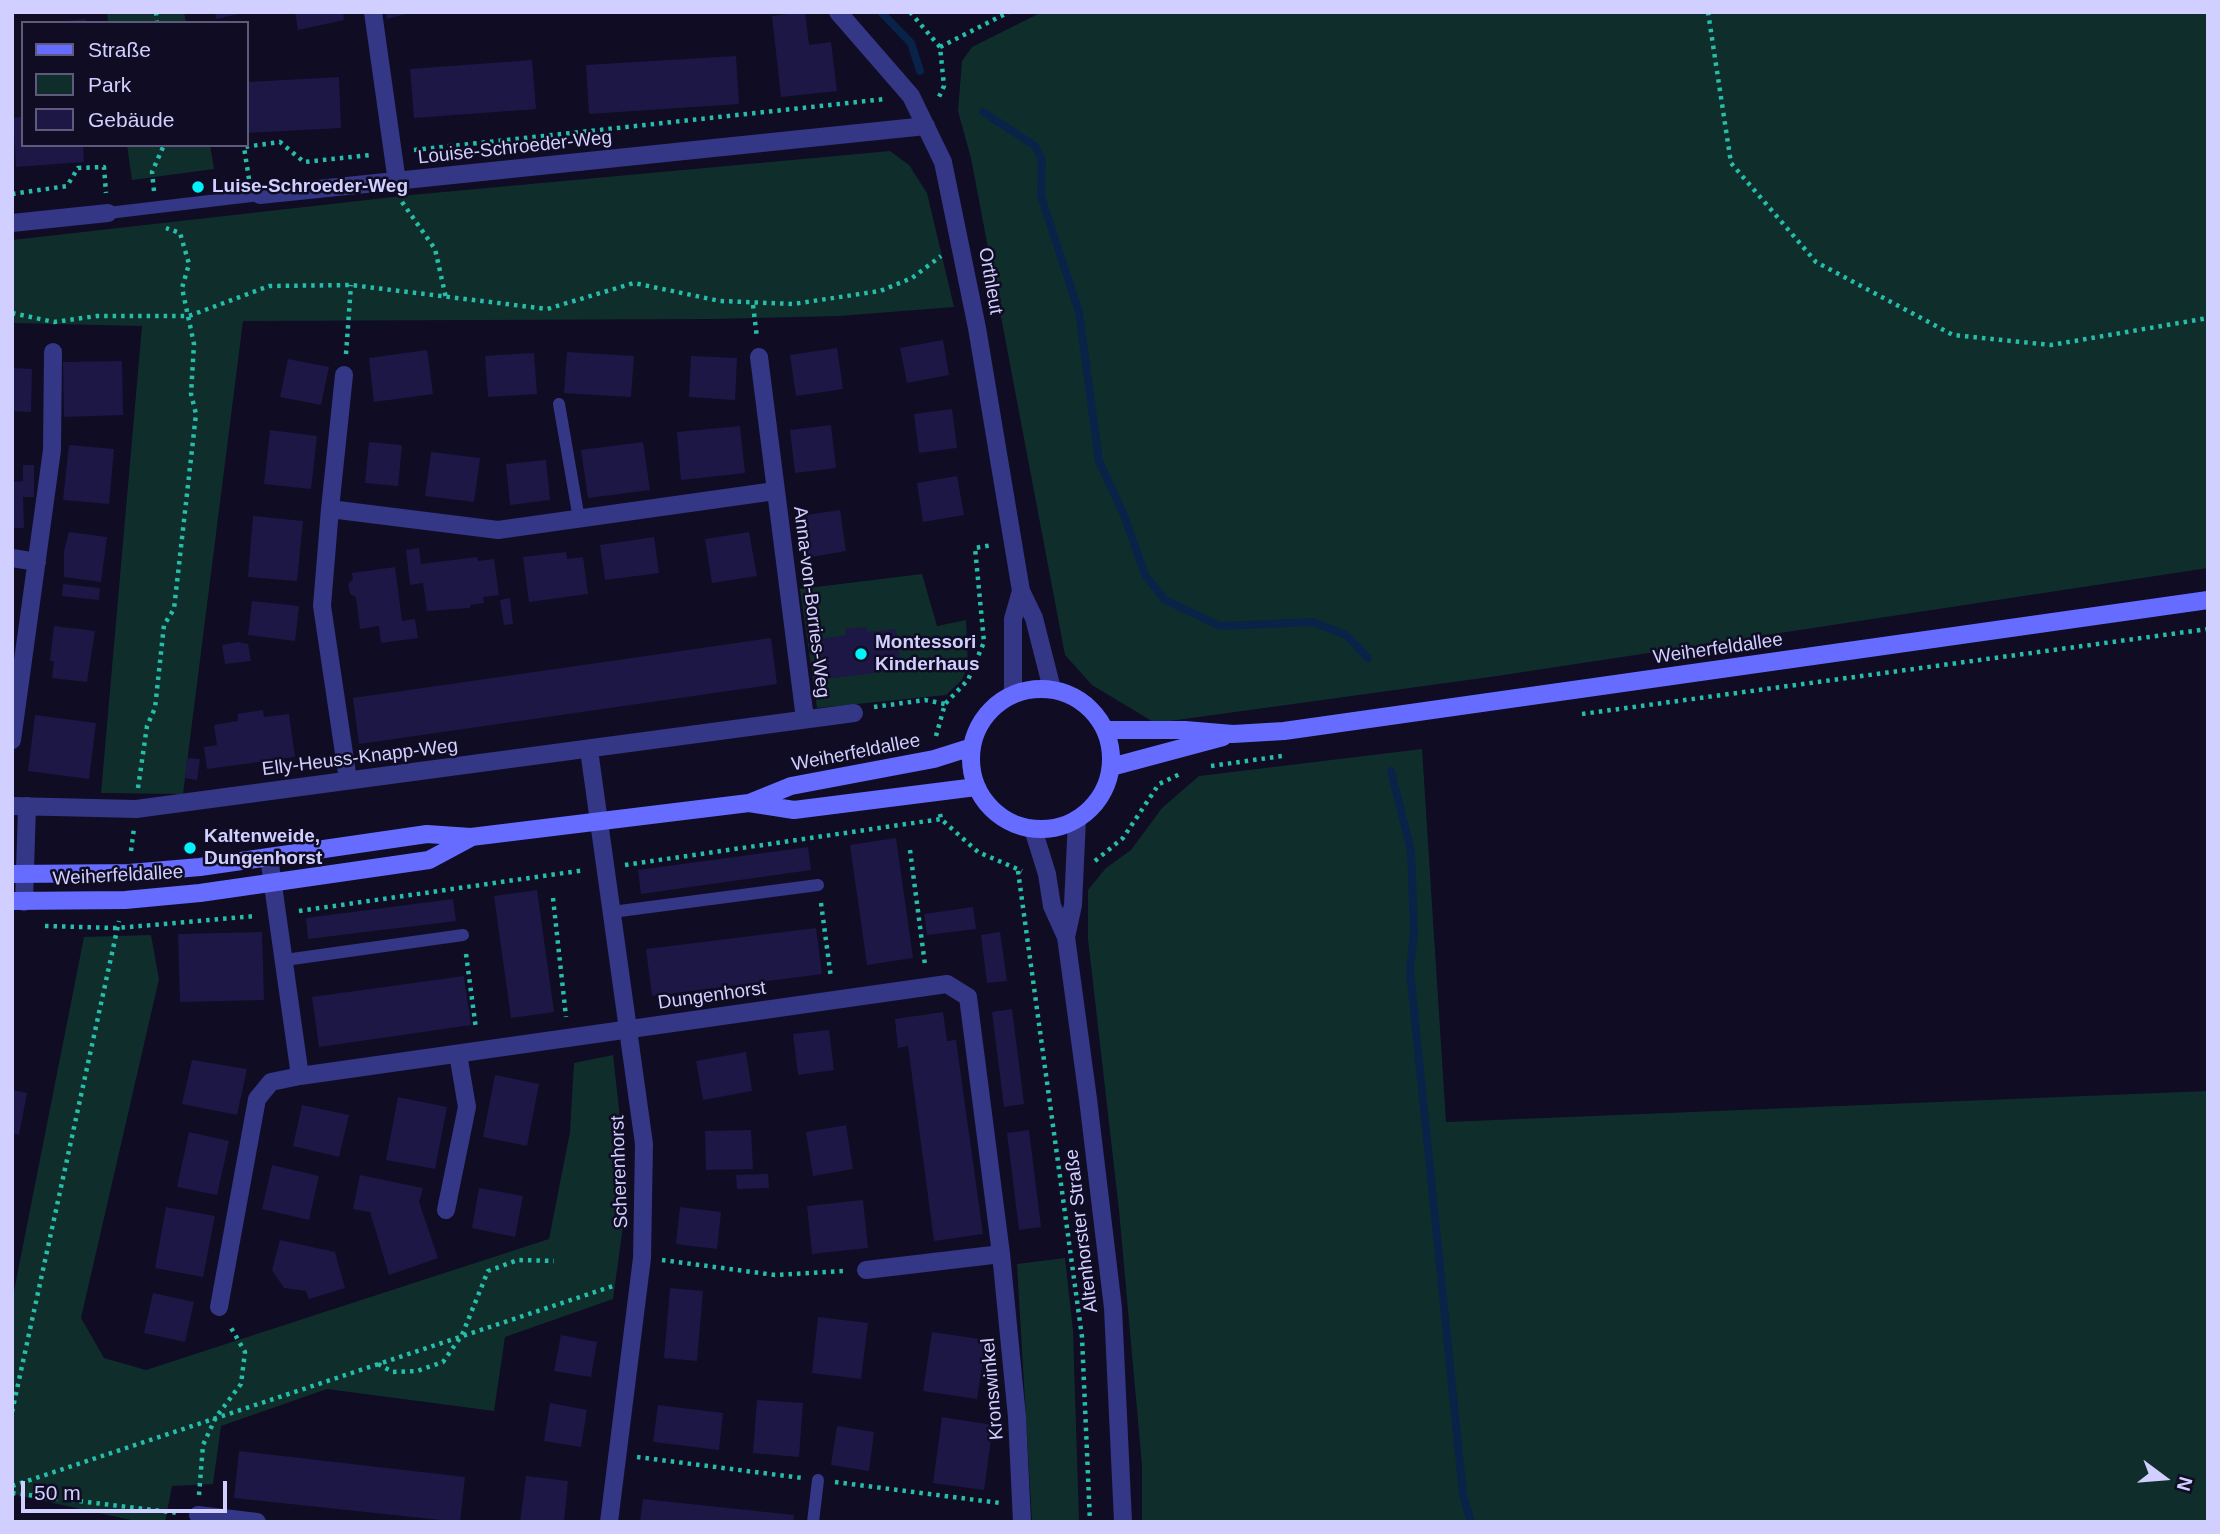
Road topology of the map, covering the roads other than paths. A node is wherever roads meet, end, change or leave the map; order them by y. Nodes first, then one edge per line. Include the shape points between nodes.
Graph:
1 (373, 12) edge
2 (838, 12) edge
3 (926, 125) junction
4 (397, 182) junction
5 (256, 196) joint
6 (108, 213) joint
7 (12, 223) edge
8 (53, 352) dead end
9 (759, 357) road end
10 (344, 374) road end
11 (559, 404) dead end
12 (775, 491) junction
13 (330, 509) junction
14 (579, 519) junction
15 (12, 558) edge
16 (37, 562) junction
17 (1021, 591) junction
18 (2208, 600) edge
19 (1052, 689) junction
20 (1013, 694) junction
21 (854, 713) road end
22 (805, 719) junction
23 (1105, 730) junction
24 (1233, 734) junction
25 (12, 740) edge
26 (972, 747) junction
27 (589, 750) junction
28 (1111, 767) junction
29 (348, 780) junction
30 (976, 787) junction
31 (749, 803) junction
32 (19, 806) edge
33 (1077, 819) junction
34 (599, 822) junction
35 (1032, 829) junction
36 (471, 838) junction
37 (269, 857) junction
38 (19, 875) edge
39 (274, 881) junction
40 (818, 885) road end
41 (18, 902) edge
42 (612, 912) junction
43 (463, 935) road end
44 (1066, 937) junction
45 (285, 960) junction
46 (968, 997) joint
47 (628, 1029) junction
48 (458, 1054) junction
49 (300, 1076) junction
50 (446, 1210) dead end
51 (1001, 1254) junction
52 (866, 1270) road end
53 (219, 1307) road end
54 (818, 1480) road end
55 (1022, 1514) edge
56 (198, 1515) road end
57 (257, 1522) edge
58 (609, 1522) edge
59 (813, 1522) edge
60 (1123, 1522) edge

1 - 4 street
2 - 3 street, Orthleut via 911,96
3 - 4 street, Louise-Schroeder-Weg
3 - 17 street, Orthleut via 943,162 961,240
4 - 5 street, Louise-Schroeder-Weg
5 - 6 lane, Louise-Schroeder-Weg
6 - 7 street
8 - 16 street via 52,450
9 - 12 street, Anna-von-Borries-Weg
10 - 13 street
11 - 14 lane
12 - 14 street, Anna-von-Borries-Weg
12 - 22 street, Anna-von-Borries-Weg
13 - 14 street, Anna-von-Borries-Weg via 498,530
13 - 29 street via 322,606
15 - 16 street
16 - 25 street
17 - 19 street, Orthleut via 1034,618
17 - 20 street, Orthleut via 1013,619
18 - 24 main road, Weiherfeldallee via 1525,698
19 - 20 main road
19 - 23 main road via 1074,696 1093,710
20 - 26 main road via 993,707 979,725
21 - 22 street, Elly-Heuss-Knapp-Weg
22 - 27 street, Elly-Heuss-Knapp-Weg
23 - 24 main road, Weiherfeldallee
23 - 28 main road
24 - 28 main road, Weiherfeldallee
26 - 30 main road
26 - 31 main road, Weiherfeldallee via 934,759 792,786
27 - 29 street, Elly-Heuss-Knapp-Weg
27 - 34 street
28 - 33 main road via 1094,806
29 - 32 street, Elly-Heuss-Knapp-Weg via 135,809
30 - 31 main road, Weiherfeldallee via 794,810
30 - 35 main road via 999,815
31 - 34 main road, Weiherfeldallee
32 - 38 street
33 - 35 main road via 1056,828
33 - 44 street, Altenhorster Straße via 1073,905
34 - 36 main road, Weiherfeldallee
34 - 42 street, Scherenhorst
35 - 44 street, Altenhorster Straße via 1052,906
36 - 37 main road, Weiherfeldallee via 427,834
36 - 39 main road, Weiherfeldallee via 429,860
37 - 38 main road, Weiherfeldallee via 130,873
37 - 39 street
38 - 41 street
39 - 41 main road, Weiherfeldallee via 125,900
39 - 45 street
40 - 42 lane
42 - 47 street, Scherenhorst
43 - 45 lane
44 - 60 street, Altenhorster Straße via 1113,1308
45 - 49 street
46 - 47 street, Dungenhorst via 947,984
46 - 51 street, Kronswinkel
47 - 48 street, Dungenhorst
47 - 58 street, Scherenhorst via 645,1144 646,1199
48 - 49 street, Dungenhorst
48 - 50 street via 467,1107
49 - 53 street, Dungenhorst via 271,1082 257,1099
51 - 52 street
51 - 55 street, Kronswinkel
54 - 59 lane
56 - 57 street

